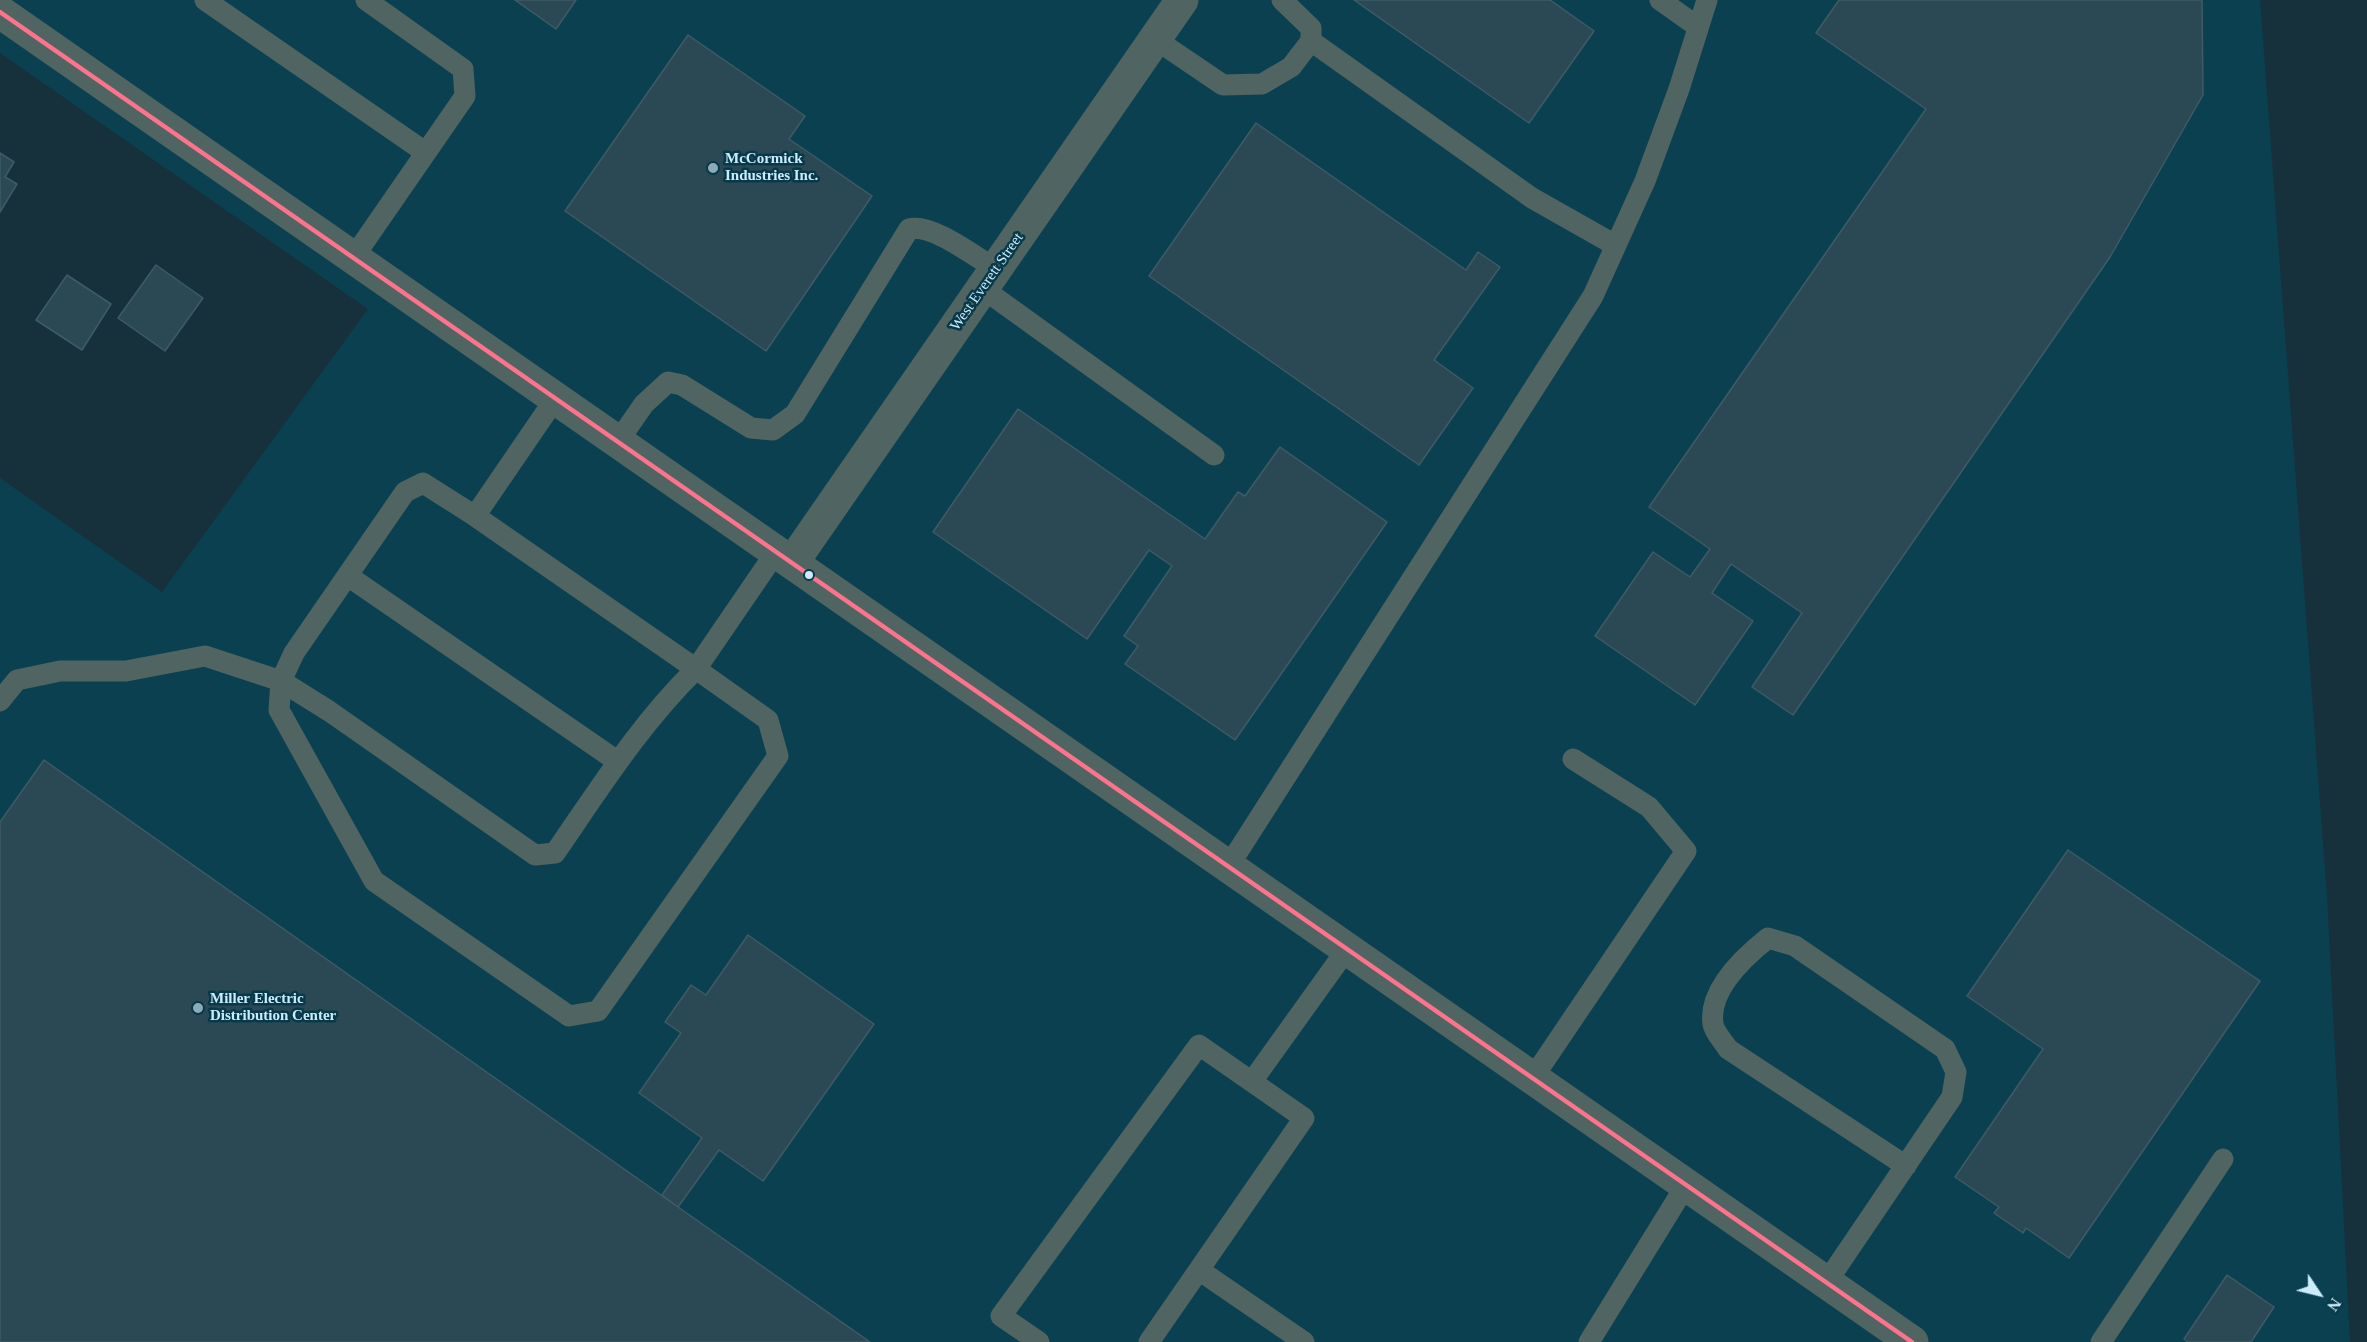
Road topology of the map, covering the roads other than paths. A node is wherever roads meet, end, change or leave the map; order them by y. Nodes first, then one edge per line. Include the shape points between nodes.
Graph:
1 (205, 0) edge
2 (366, 0) edge
3 (1182, 0) edge
4 (1282, 0) edge
5 (1660, 0) edge
6 (1707, 0) edge
7 (10, 10) edge
8 (1698, 27) junction
9 (1155, 39) junction
10 (1311, 41) junction
11 (425, 153) junction
12 (1616, 245) junction
13 (353, 258) junction
14 (989, 278) junction
15 (555, 399) junction
16 (617, 443) junction
17 (1214, 455) dead end
18 (475, 516) junction
19 (784, 558) junction
20 (348, 576) junction
21 (696, 669) junction
22 (281, 681) junction
23 (0, 700) edge
24 (1574, 759) dead end
25 (617, 761) junction
26 (1228, 867) junction
27 (1347, 949) junction
28 (1532, 1079) junction
29 (1253, 1080) junction
30 (2223, 1159) dead end
31 (1906, 1166) junction
32 (1686, 1185) junction
33 (1199, 1270) junction
34 (1826, 1283) junction
35 (1039, 1342) edge
36 (1149, 1342) edge
37 (1304, 1342) edge
38 (1589, 1342) edge
39 (1912, 1342) edge
40 (2101, 1342) edge

1 - 11 lane
2 - 11 lane via 463,69 465,96
3 - 9 street, West Everett Street
4 - 10 lane via 1311,28
5 - 8 lane
6 - 8 lane
7 - 13 street
8 - 12 lane via 1645,181
9 - 10 lane via 1223,85 1262,84 1291,67
9 - 14 street, West Everett Street
10 - 12 lane via 1532,198
11 - 13 lane
12 - 26 lane via 1593,296
13 - 15 street
14 - 16 lane via 933,231 909,229 795,414 773,430 751,428 682,385 668,382 644,404
14 - 17 lane
14 - 19 street, West Everett Street
15 - 16 street
15 - 18 lane
16 - 19 street
18 - 20 lane via 423,483 405,492
18 - 21 lane
19 - 21 lane
19 - 26 street
20 - 22 lane via 294,653
20 - 25 lane
21 - 22 lane via 768,720 778,756 598,1011 569,1016 374,881 279,711
21 - 25 lane via 662,702
22 - 23 lane via 206,656 126,671 60,671 16,680
22 - 25 lane via 534,855 555,853
24 - 28 lane via 1649,807 1686,851
26 - 27 street
27 - 28 street
27 - 29 lane
28 - 32 street
29 - 33 lane via 1304,1118
29 - 35 lane via 1199,1045 1001,1316
30 - 40 lane
31 - 31 lane via 1952,1097 1956,1072 1945,1049 1795,946 1768,938 1744,957 1715,1000 1713,1026 1728,1048
31 - 34 lane
32 - 34 street
32 - 38 lane
33 - 36 lane
33 - 37 lane
34 - 39 street

